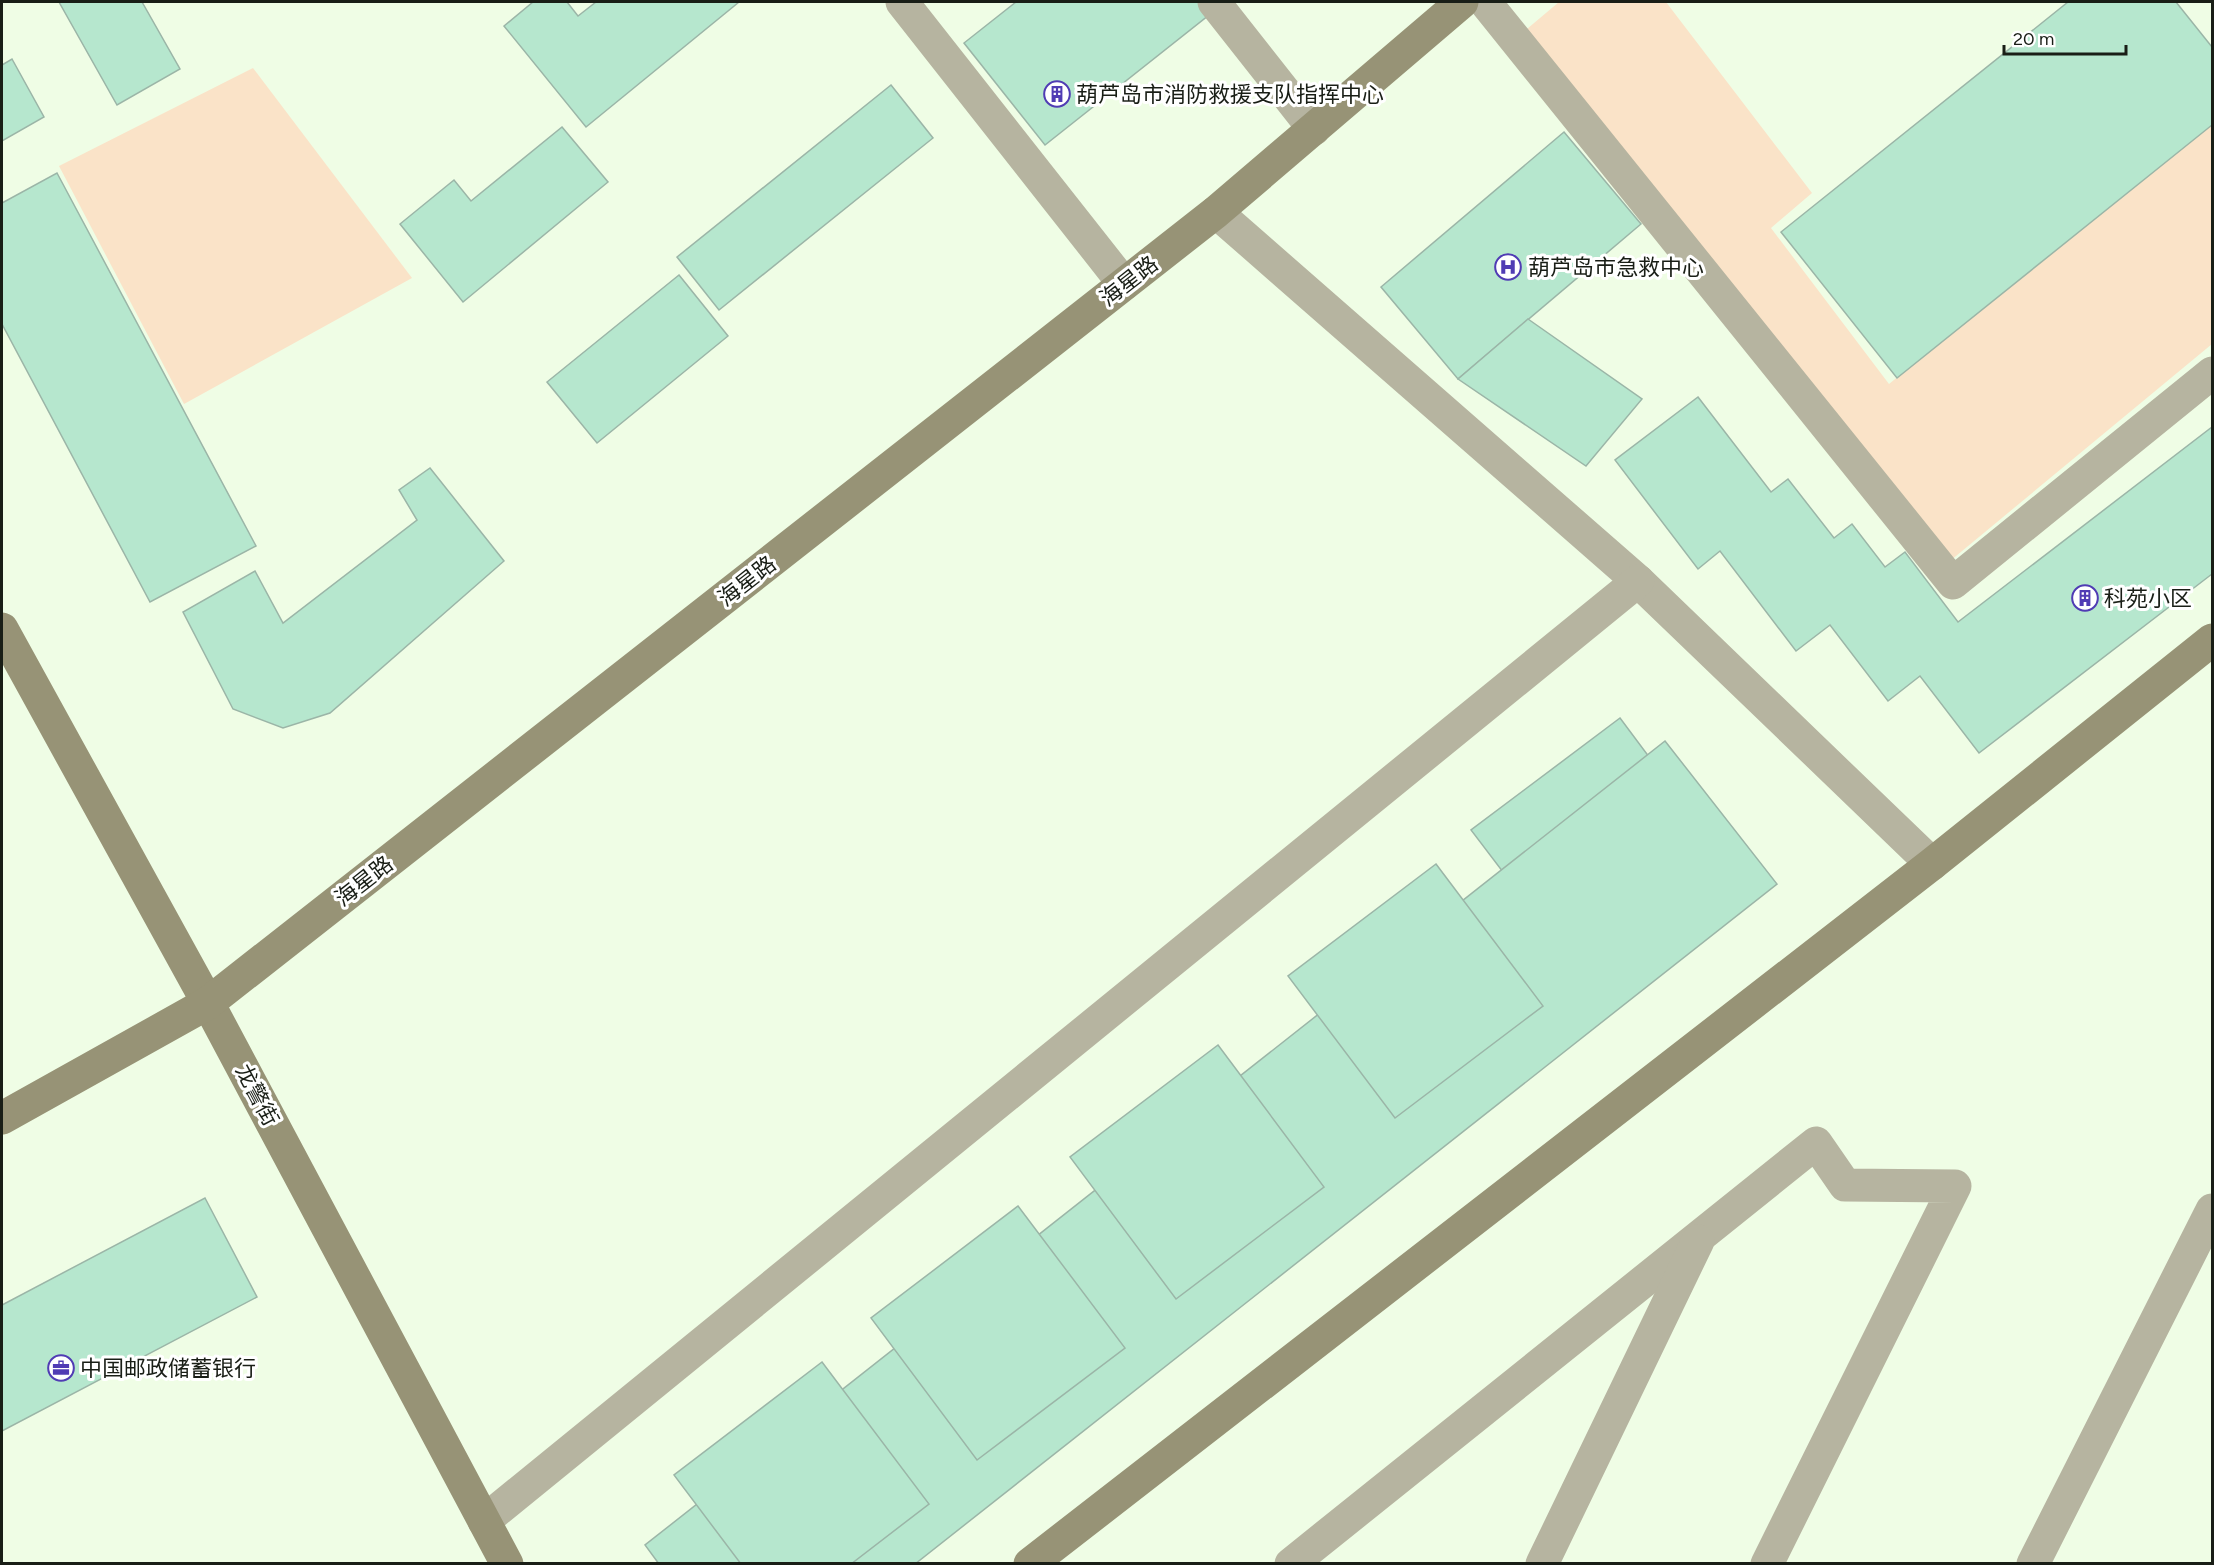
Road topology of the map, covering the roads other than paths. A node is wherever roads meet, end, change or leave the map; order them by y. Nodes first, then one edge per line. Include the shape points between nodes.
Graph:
1 (903, 2) edge
2 (1214, 2) edge
3 (1462, 2) edge
4 (1485, 2) edge
5 (1314, 129) junction
6 (1216, 212) junction
7 (1124, 284) junction
8 (2212, 373) edge
9 (1638, 580) junction
10 (2, 629) edge
11 (2212, 640) edge
12 (1932, 864) junction
13 (208, 1003) junction
14 (2, 1118) edge
15 (2212, 1210) edge
16 (1702, 1234) junction
17 (484, 1521) junction
18 (507, 1563) edge
19 (1030, 1563) edge
20 (1291, 1563) edge
21 (1542, 1563) edge
22 (1767, 1563) edge
23 (2032, 1563) edge

1 - 7 street
2 - 5 street
3 - 5 street, 海星路
4 - 8 street via 1953,583
5 - 6 street, 海星路
6 - 7 street, 海星路
6 - 9 street
7 - 13 street, 海星路
9 - 12 street
9 - 17 street
10 - 13 street, 龙警街
11 - 12 street
12 - 19 street
13 - 14 street, 海星路
13 - 17 street, 龙警街
15 - 23 street
16 - 20 street
16 - 21 street
16 - 22 street via 1816,1143 1845,1185 1955,1186
17 - 18 street, 龙警街

